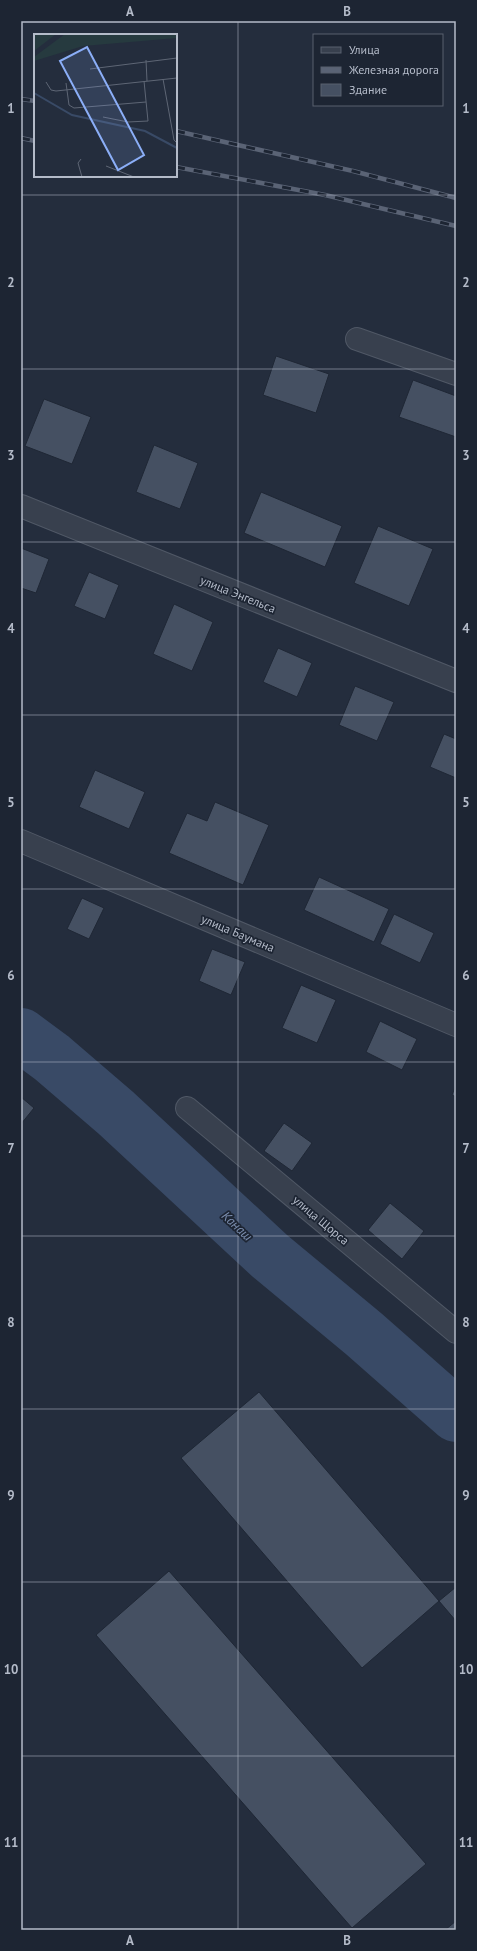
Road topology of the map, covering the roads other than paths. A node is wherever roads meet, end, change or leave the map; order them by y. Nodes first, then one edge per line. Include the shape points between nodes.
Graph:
1 (358, 339) dead end
2 (456, 374) edge
3 (21, 506) edge
4 (456, 681) edge
5 (21, 841) edge
6 (456, 1024) edge
7 (187, 1108) dead end
8 (456, 1332) edge

1 - 2 street
3 - 4 street, улица Энгельса
5 - 6 street, улица Баумана
7 - 8 street, улица Щорса

